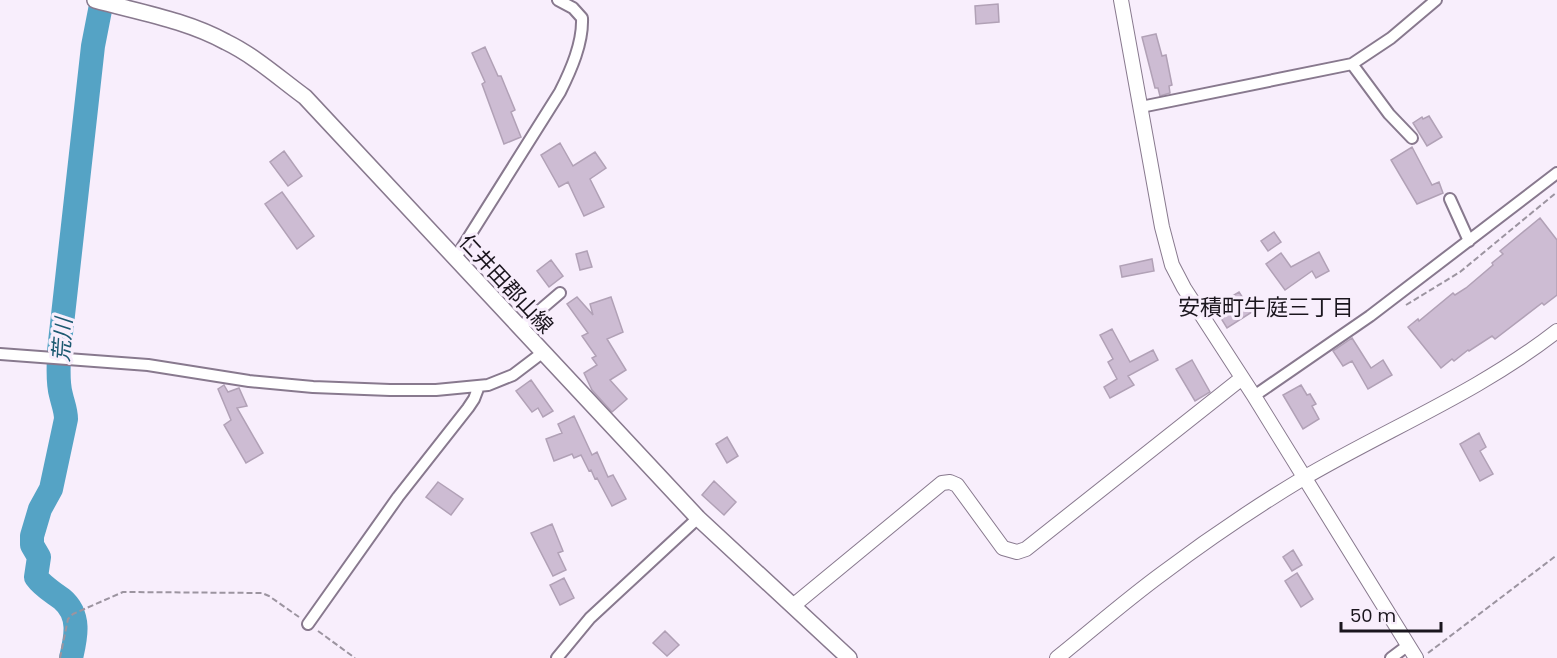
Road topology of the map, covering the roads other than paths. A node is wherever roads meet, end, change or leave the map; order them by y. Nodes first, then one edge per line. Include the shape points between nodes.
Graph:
1 (95, 0) edge
2 (558, 0) edge
3 (1436, 0) edge
4 (1124, 1) edge
5 (121, 4) edge
6 (1352, 64) junction
7 (1141, 106) junction
8 (1412, 138) dead end
9 (1557, 173) edge
10 (1449, 199) dead end
11 (1469, 241) junction
12 (455, 260) junction
13 (560, 293) dead end
14 (519, 328) junction
15 (1557, 331) edge
16 (542, 353) junction
17 (0, 354) edge
18 (1242, 378) junction
19 (479, 386) junction
20 (1254, 396) junction
21 (1304, 478) junction
22 (698, 519) junction
23 (794, 605) junction
24 (308, 624) road end
25 (1407, 646) junction
26 (844, 656) edge
27 (557, 658) edge
28 (1057, 658) edge
29 (1391, 658) edge
30 (1416, 658) edge

1 - 5 main road, 仁井田郡山線
2 - 12 street via 582,18 570,71
3 - 6 street
4 - 7 street
5 - 12 main road, 仁井田郡山線 via 224,40 305,97
6 - 7 street
6 - 8 street
7 - 18 street via 1172,265
9 - 11 street
10 - 11 street
11 - 20 street
12 - 14 main road, 仁井田郡山線
13 - 14 street
14 - 16 main road, 仁井田郡山線
15 - 21 street via 1458,396
16 - 19 street via 507,379
16 - 22 main road, 仁井田郡山線
17 - 19 street via 148,365 313,387 390,390
18 - 20 street
18 - 23 street via 1026,549 1017,552 1003,548 957,485 942,483
19 - 24 street via 468,408 398,497
20 - 21 street
21 - 25 street
21 - 28 street via 1171,567
22 - 23 main road, 仁井田郡山線
22 - 27 street via 590,618
23 - 26 main road, 仁井田郡山線
25 - 29 street
25 - 30 street

